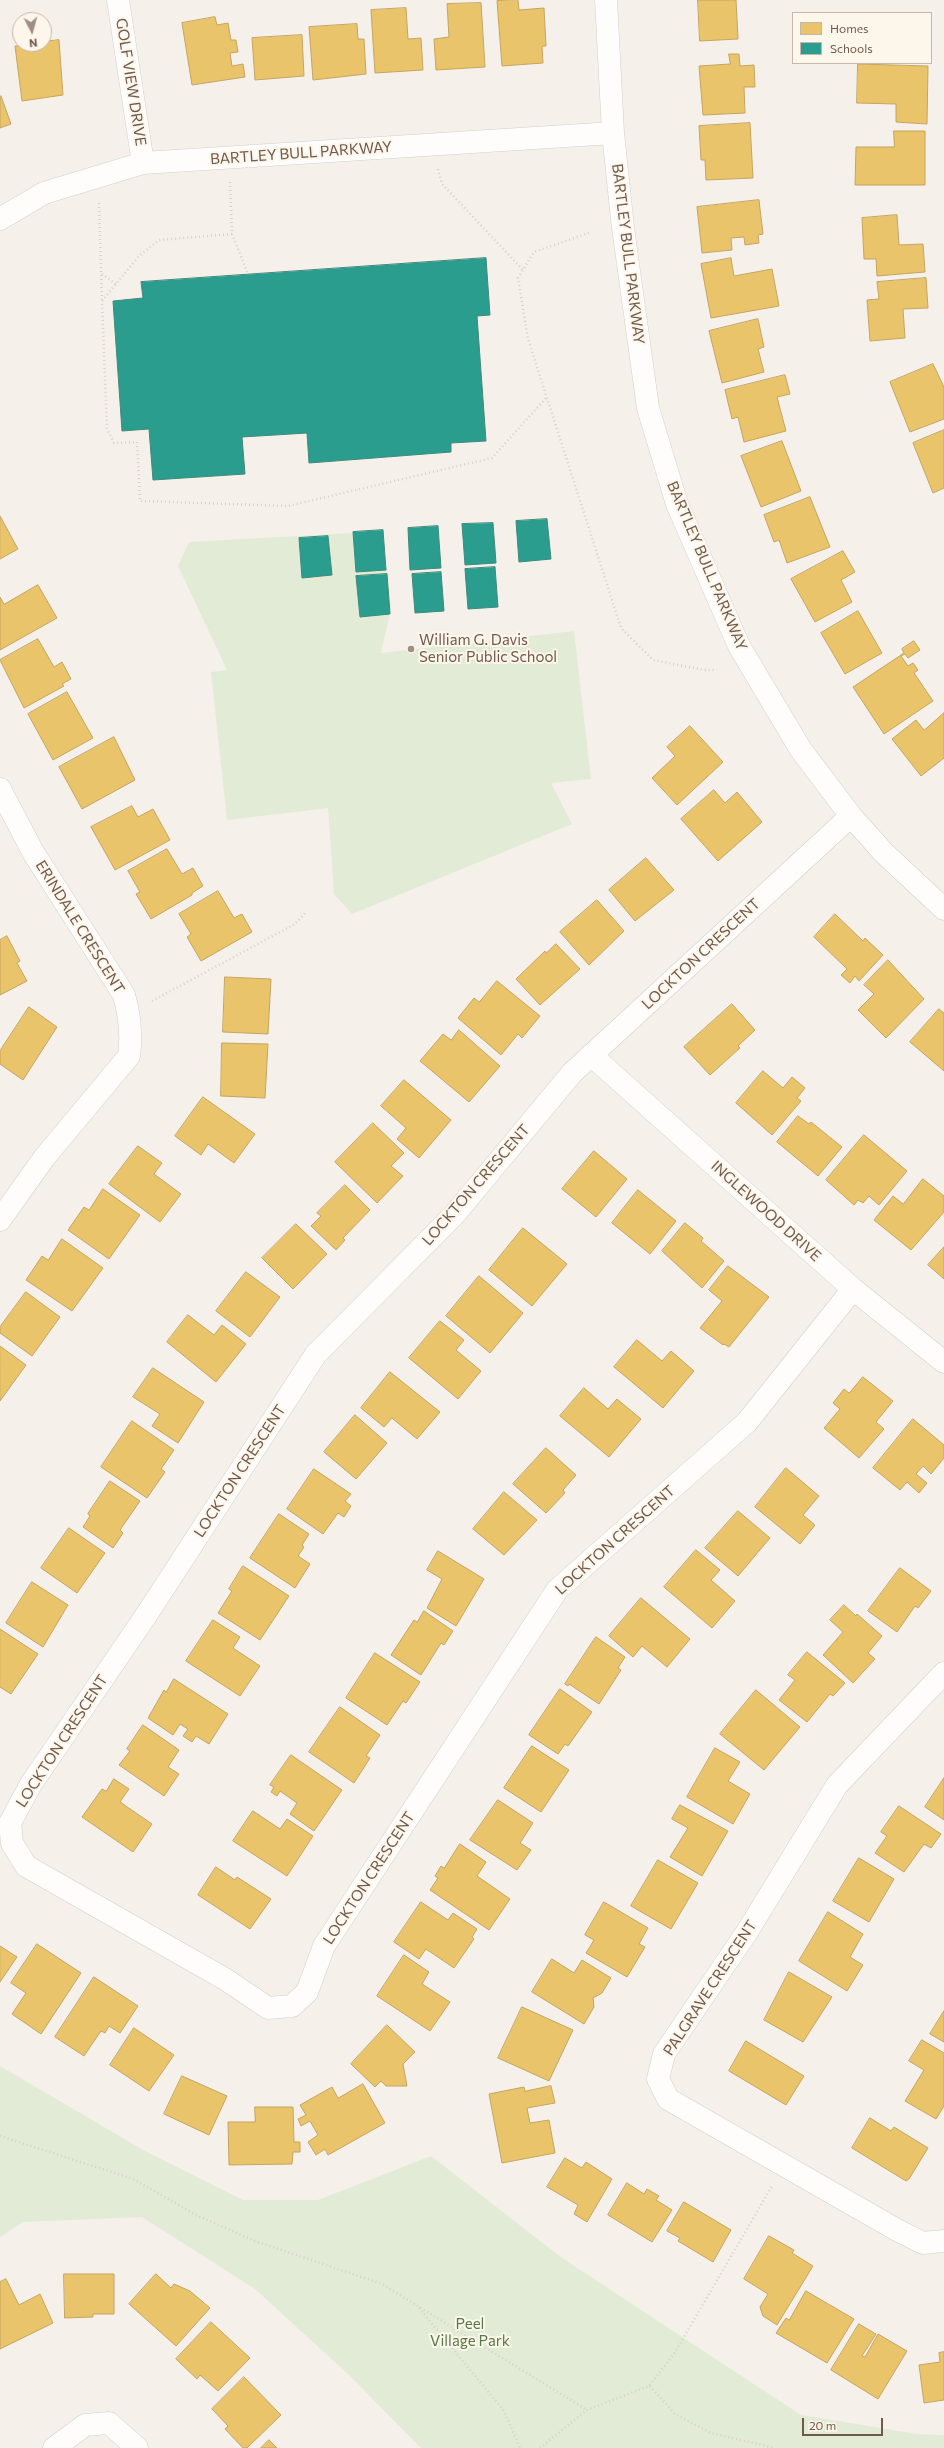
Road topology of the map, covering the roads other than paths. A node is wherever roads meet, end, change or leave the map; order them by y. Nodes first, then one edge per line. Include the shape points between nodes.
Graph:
1 (118, 0) edge
2 (606, 0) edge
3 (613, 133) junction
4 (143, 163) junction
5 (0, 219) edge
6 (3, 801) edge
7 (851, 816) junction
8 (944, 909) edge
9 (591, 1055) junction
10 (0, 1220) edge
11 (853, 1289) junction
12 (944, 1362) edge
13 (944, 1674) edge
14 (944, 2242) edge
15 (54, 2448) edge
16 (137, 2448) edge

1 - 4 street, GOLF VIEW DRIVE
2 - 3 street, BARTLEY BULL PARKWAY
3 - 4 street, BARTLEY BULL PARKWAY
3 - 7 street, BARTLEY BULL PARKWAY via 623,228 648,408 677,504 738,646 801,750
4 - 5 street, BARTLEY BULL PARKWAY via 44,193
6 - 10 street, ERINDALE CRESCENT via 124,995 132,1035 130,1056 44,1158
7 - 8 street, BARTLEY BULL PARKWAY via 884,853
7 - 9 street, LOCKTON CRESCENT
9 - 11 street, INGLEWOOD DRIVE
9 - 11 street, LOCKTON CRESCENT via 572,1073 454,1214 316,1354 147,1614 31,1784 10,1823 12,1843 26,1866 224,1979 268,2008 292,2006 307,1992 324,1946 557,1590 747,1422
11 - 12 street, INGLEWOOD DRIVE
13 - 14 street, PALGRAVE CRESCENT via 836,1785 747,1932 664,2054 658,2079 668,2099 923,2243
15 - 16 street via 85,2425 109,2422

